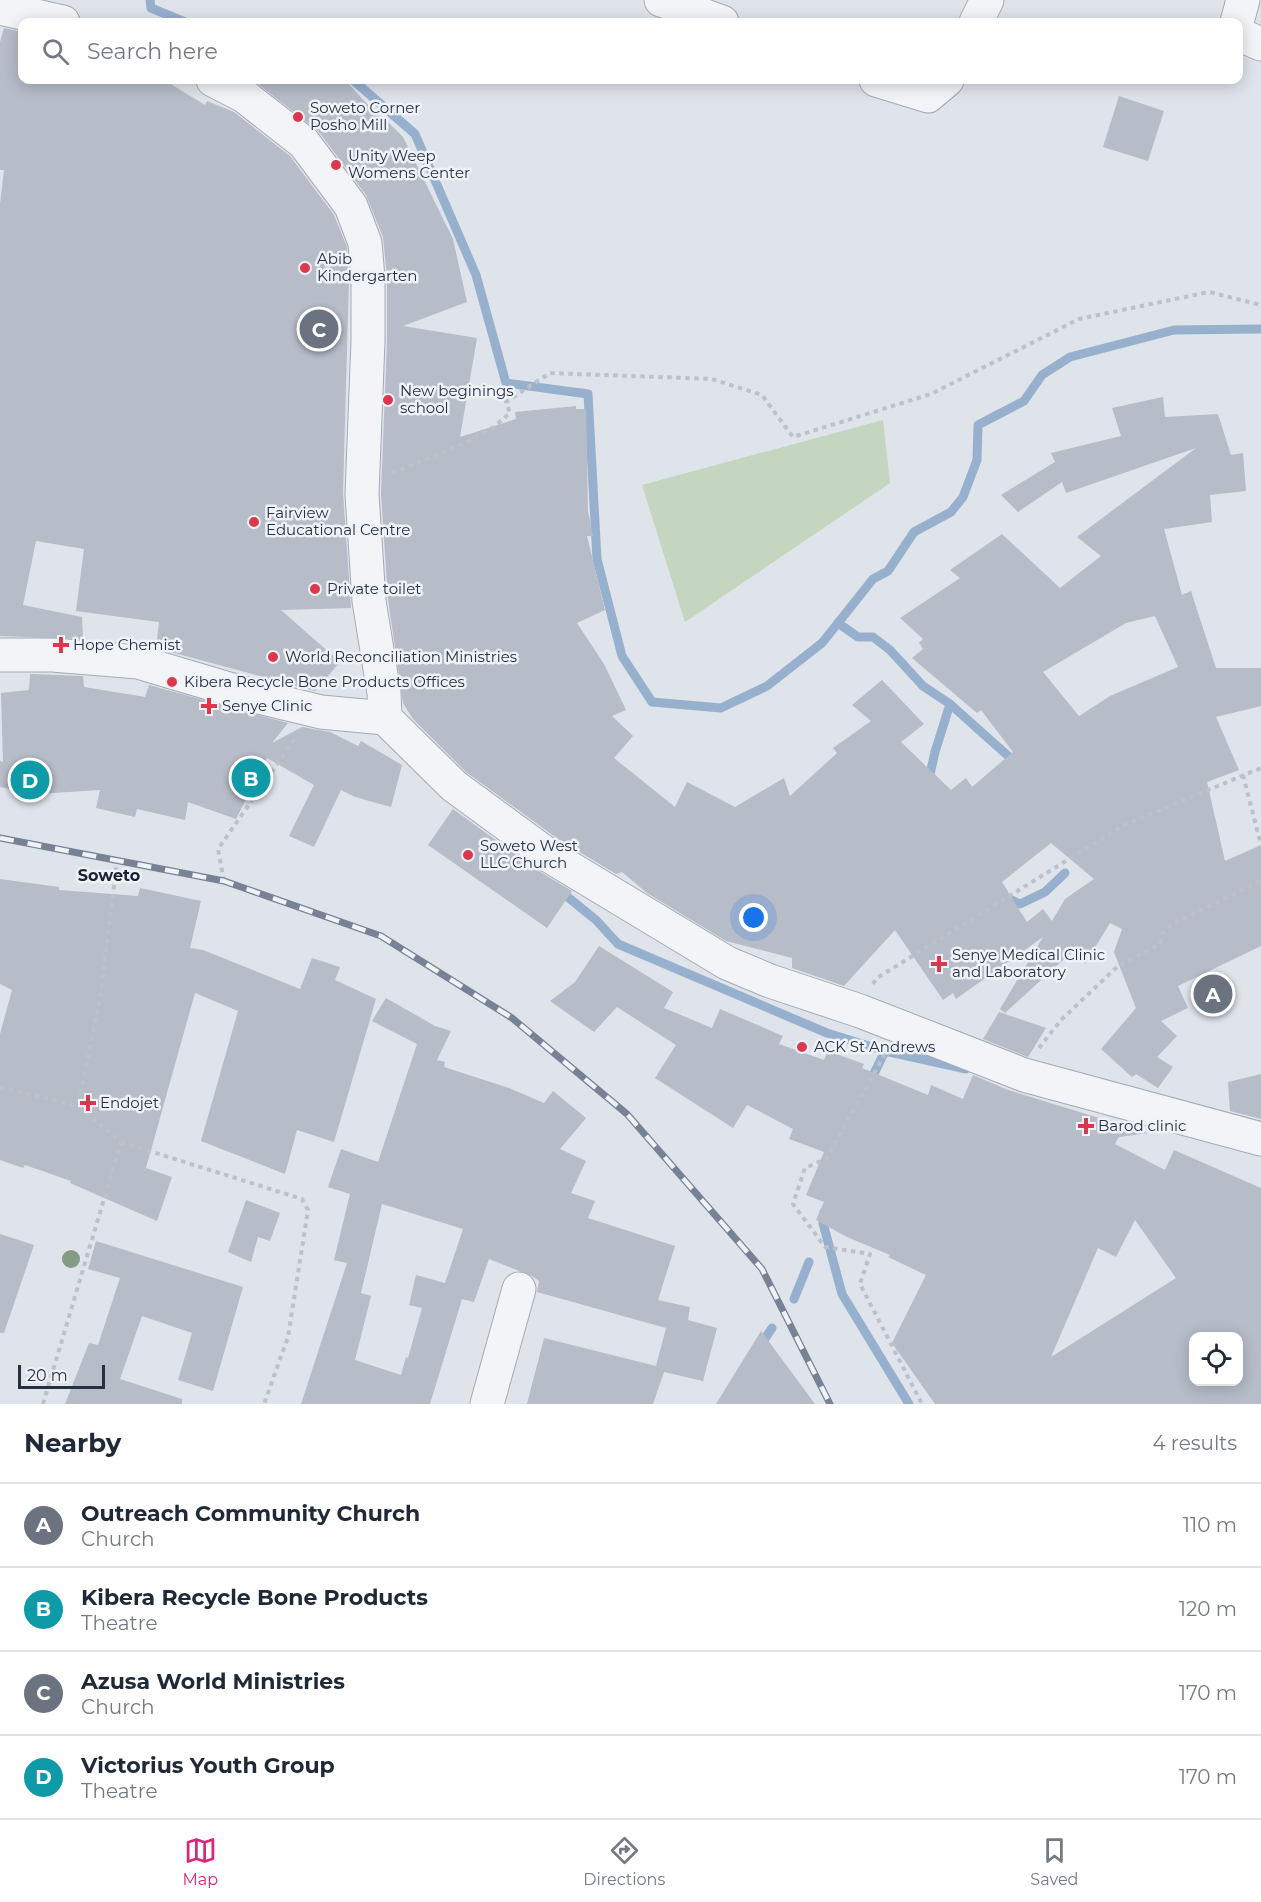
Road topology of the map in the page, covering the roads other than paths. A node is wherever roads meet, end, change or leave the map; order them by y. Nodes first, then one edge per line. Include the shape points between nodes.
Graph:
1 (660, 0) edge
2 (987, 0) edge
3 (1243, 0) edge
4 (0, 8) edge
5 (45, 18) edge
6 (711, 18) edge
7 (978, 18) edge
8 (1238, 18) edge
9 (1243, 36) edge
10 (1261, 44) edge
11 (220, 84) edge
12 (889, 84) edge
13 (942, 84) edge
14 (0, 655) edge
15 (385, 718) junction
16 (1261, 1139) edge
17 (519, 1289) dead end
18 (488, 1404) edge

1 - 6 street
2 - 7 street
3 - 8 street
4 - 5 street
9 - 10 street
11 - 15 street via 252,102 304,142 351,206 361,234 368,278 362,494 369,601
12 - 13 street via 928,96
14 - 15 street via 138,662 321,712
15 - 16 street via 454,786 548,855 727,963 1024,1075
17 - 18 street

